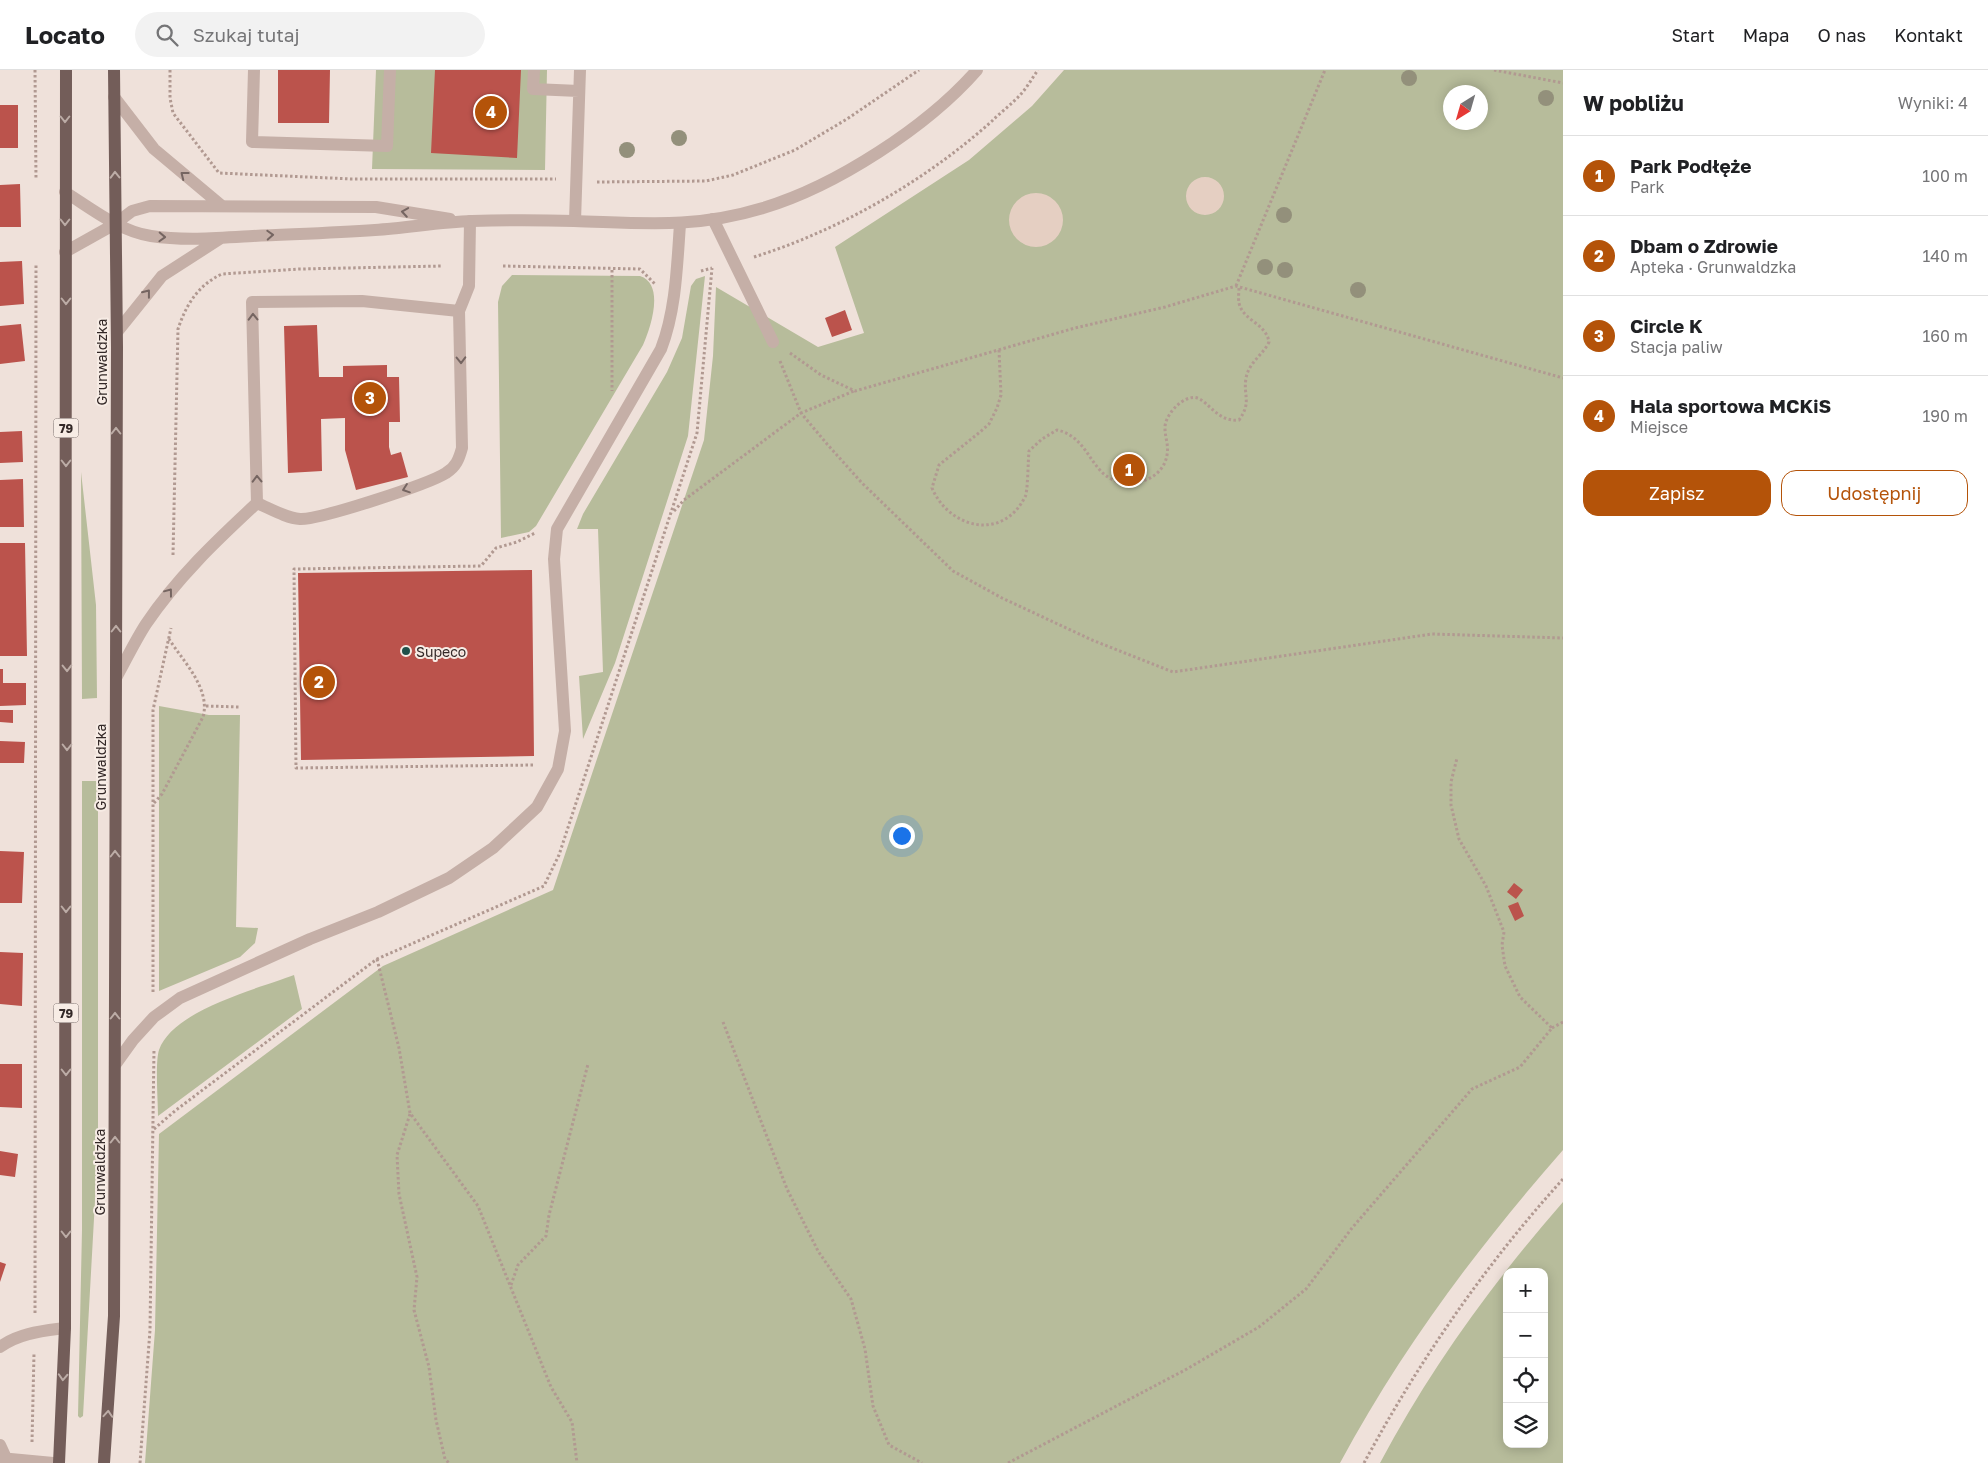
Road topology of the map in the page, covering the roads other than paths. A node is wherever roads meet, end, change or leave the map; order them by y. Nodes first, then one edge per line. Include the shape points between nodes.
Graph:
1 (66, 70) edge
2 (114, 70) edge
3 (254, 70) edge
4 (390, 70) edge
5 (534, 70) edge
6 (580, 70) edge
7 (977, 70) edge
8 (579, 92) junction
9 (114, 97) junction
10 (65, 192) junction
11 (222, 206) junction
12 (714, 219) junction
13 (575, 221) junction
14 (470, 222) junction
15 (115, 224) junction
16 (680, 224) junction
17 (221, 238) junction
18 (65, 252) junction
19 (460, 311) junction
20 (117, 332) junction
21 (773, 342) road end
22 (257, 503) junction
23 (116, 678) junction
24 (115, 1065) junction
25 (65, 1328) junction
26 (0, 1346) edge
27 (0, 1444) edge
28 (3, 1458) edge
29 (53, 1463) edge
30 (59, 1463) edge
31 (104, 1463) edge

1 -> 10 main road, 79
2 - 9 main road, Grunwaldzka
3 - 4 street via 252,142 388,146
5 - 8 street via 533,89
6 - 8 street
7 - 12 street via 956,94 924,120 843,173 798,196
8 - 13 street
11 -> 9 street via 154,149
15 -> 9 main road, Grunwaldzka
10 - 15 street
10 -> 18 main road, 79
14 -> 11 street via 376,208
11 - 15 street via 150,206 132,211
12 - 16 street
12 - 21 street
13 - 14 street
13 - 16 street
17 -> 14 street
14 - 19 street via 469,286
15 -> 17 street via 153,236
15 - 18 street
15 - 20 main road, Grunwaldzka
16 - 24 street via 677,271 662,349 557,529 554,559 565,731 558,769 537,807 493,848 449,878 180,998 154,1017
20 -> 17 street via 162,276
18 -> 25 main road, 79
19 -> 22 street via 462,448 458,462 446,473 428,481 301,519
22 -> 19 street via 252,302 362,301
23 -> 20 main road, Grunwaldzka
23 -> 22 street via 145,626 173,587
24 -> 23 main road, Grunwaldzka
31 -> 24 main road, Grunwaldzka via 114,1316
25 - 26 street via 15,1338
25 -> 30 main road, 79
27 - 28 street
28 - 29 street

